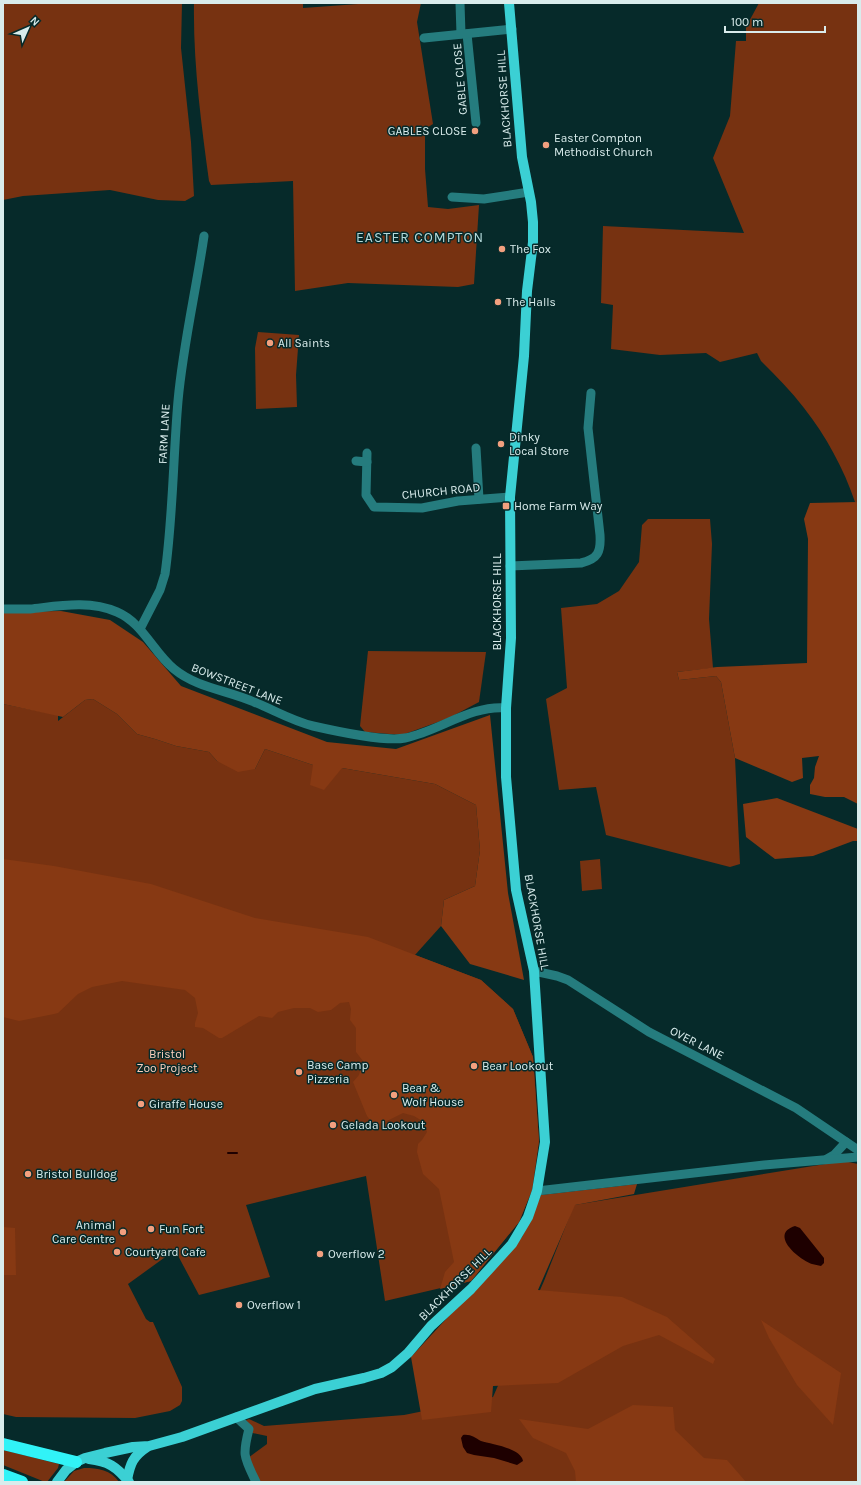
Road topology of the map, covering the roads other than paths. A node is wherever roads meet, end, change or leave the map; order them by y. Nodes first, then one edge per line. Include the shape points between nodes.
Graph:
1 (460, 3) edge
2 (509, 3) edge
3 (512, 30) junction
4 (464, 34) junction
5 (424, 38) dead end
6 (476, 123) dead end
7 (529, 192) junction
8 (452, 197) dead end
9 (204, 236) dead end
10 (590, 393) dead end
11 (476, 448) dead end
12 (356, 461) dead end
13 (510, 497) junction
14 (479, 499) junction
15 (510, 566) junction
16 (3, 609) edge
17 (140, 630) junction
18 (506, 708) junction
19 (534, 971) junction
20 (846, 1142) junction
21 (858, 1150) edge
22 (858, 1157) edge
23 (828, 1159) junction
24 (537, 1191) junction
25 (236, 1417) junction
26 (3, 1444) edge
27 (149, 1446) junction
28 (81, 1460) junction
29 (3, 1475) edge
30 (128, 1481) edge
31 (22, 1482) edge
32 (57, 1482) edge
33 (256, 1482) edge

1 - 4 street, GABLE CLOSE
2 - 3 main road, BLACKHORSE HILL
3 - 4 street
3 - 7 main road, BLACKHORSE HILL via 522,156
4 - 5 street
4 - 6 street, GABLE CLOSE
7 - 8 street via 484,199
7 - 13 main road, BLACKHORSE HILL via 533,242
9 - 17 street, FARM LANE via 181,375 165,574
10 - 15 street via 588,428 601,546 598,553 591,560 581,563
11 - 14 street
12 - 14 street, CHURCH ROAD via 367,457 366,495 374,507 422,508
13 - 14 street, CHURCH ROAD
13 - 15 main road, BLACKHORSE HILL
15 - 18 main road, BLACKHORSE HILL via 511,638
16 - 17 street, BOWSTREET LANE via 88,605 117,612
17 - 18 street, BOWSTREET LANE via 184,678 253,701 297,722 312,726 404,738 464,715 492,707
18 - 19 main road, BLACKHORSE HILL via 506,777 516,890
19 - 20 street, OVER LANE via 568,980 649,1032 796,1108
19 - 24 main road, BLACKHORSE HILL via 544,1142
20 - 21 street, OVER LANE
20 - 23 street
22 - 23 street
23 - 24 street
24 - 25 main road, BLACKHORSE HILL via 528,1217 512,1244 471,1289 431,1326 408,1354 392,1367 364,1378 315,1389
25 - 27 main road, BLACKHORSE HILL
25 - 33 street via 249,1429 244,1453
26 - 28 highway
27 - 28 main road, BLACKHORSE HILL via 104,1453
27 - 30 main road via 139,1452 131,1462
28 - 30 main road via 99,1460 112,1465
28 - 32 main road via 66,1470
29 - 31 highway

